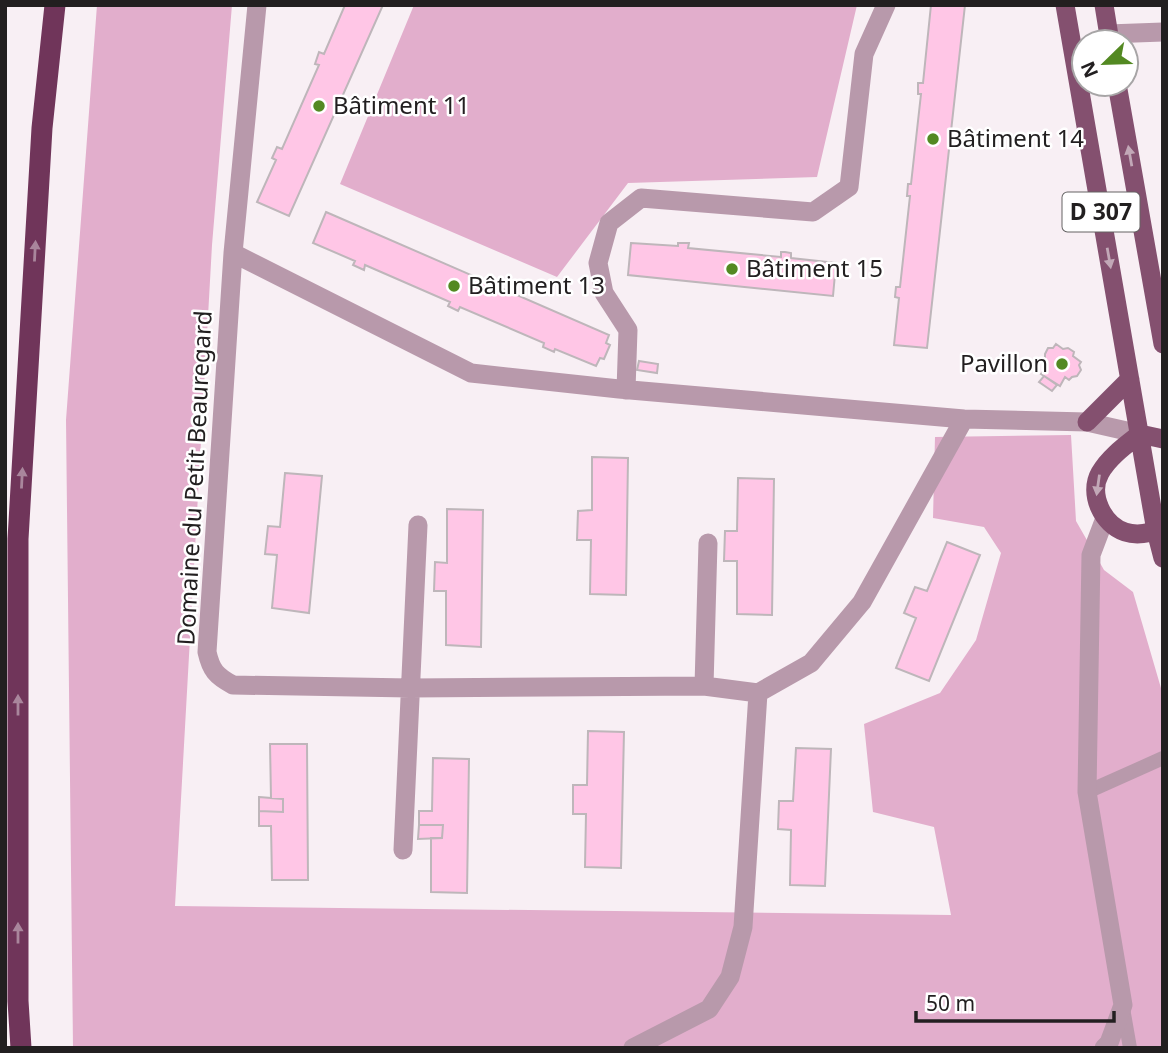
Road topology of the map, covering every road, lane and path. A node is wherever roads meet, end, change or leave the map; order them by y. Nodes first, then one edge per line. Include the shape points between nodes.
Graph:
1 (55, 5) edge
2 (257, 5) edge
3 (886, 5) edge
4 (1065, 5) edge
5 (1104, 5) edge
6 (1107, 28) edge
7 (1163, 32) edge
8 (1140, 35) edge
9 (1119, 98) edge
10 (233, 253) junction
11 (1163, 344) edge
12 (1130, 379) junction
13 (626, 390) junction
14 (964, 419) junction
15 (1087, 422) junction
16 (1140, 434) junction
17 (1163, 439) edge
18 (1105, 518) junction
19 (418, 525) dead end
20 (1159, 530) edge
21 (708, 543) dead end
22 (1163, 558) edge
23 (704, 687) junction
24 (410, 688) junction
25 (758, 693) junction
26 (1163, 758) edge
27 (1087, 792) junction
28 (403, 850) dead end
29 (1123, 1005) junction
30 (21, 1048) edge
31 (633, 1048) edge
32 (1104, 1048) edge
33 (1130, 1048) edge

30 -> 1 highway via 18,539 42,128
2 - 10 street, Domaine du Petit Beauregard
3 - 13 street via 864,54 849,187 813,212 641,198 609,223 597,263 604,293 628,330
4 -> 12 main road, D 307
5 - 6 main road
7 - 8 street
11 -> 9 main road, D 307
10 - 13 street via 471,373
10 - 24 street, Domaine du Petit Beauregard via 207,652 210,665 233,685
12 - 15 main road
12 - 16 main road, D 307
13 - 14 street
14 - 15 street
14 - 25 street via 862,602 811,663
15 - 16 street
16 - 17 main road
16 -> 18 main road via 1100,474 1097,501
16 - 20 main road, D 307
18 - 20 main road via 1126,533
18 - 27 street via 1091,555
19 - 24 street
20 - 22 main road, D 307
21 - 23 street
23 - 24 street, Domaine du Petit Beauregard
23 - 25 street, Domaine du Petit Beauregard
24 - 28 street
25 - 31 street via 743,927 730,977 709,1009
26 - 27 lane
27 - 29 street
29 - 32 street
29 - 33 lane

